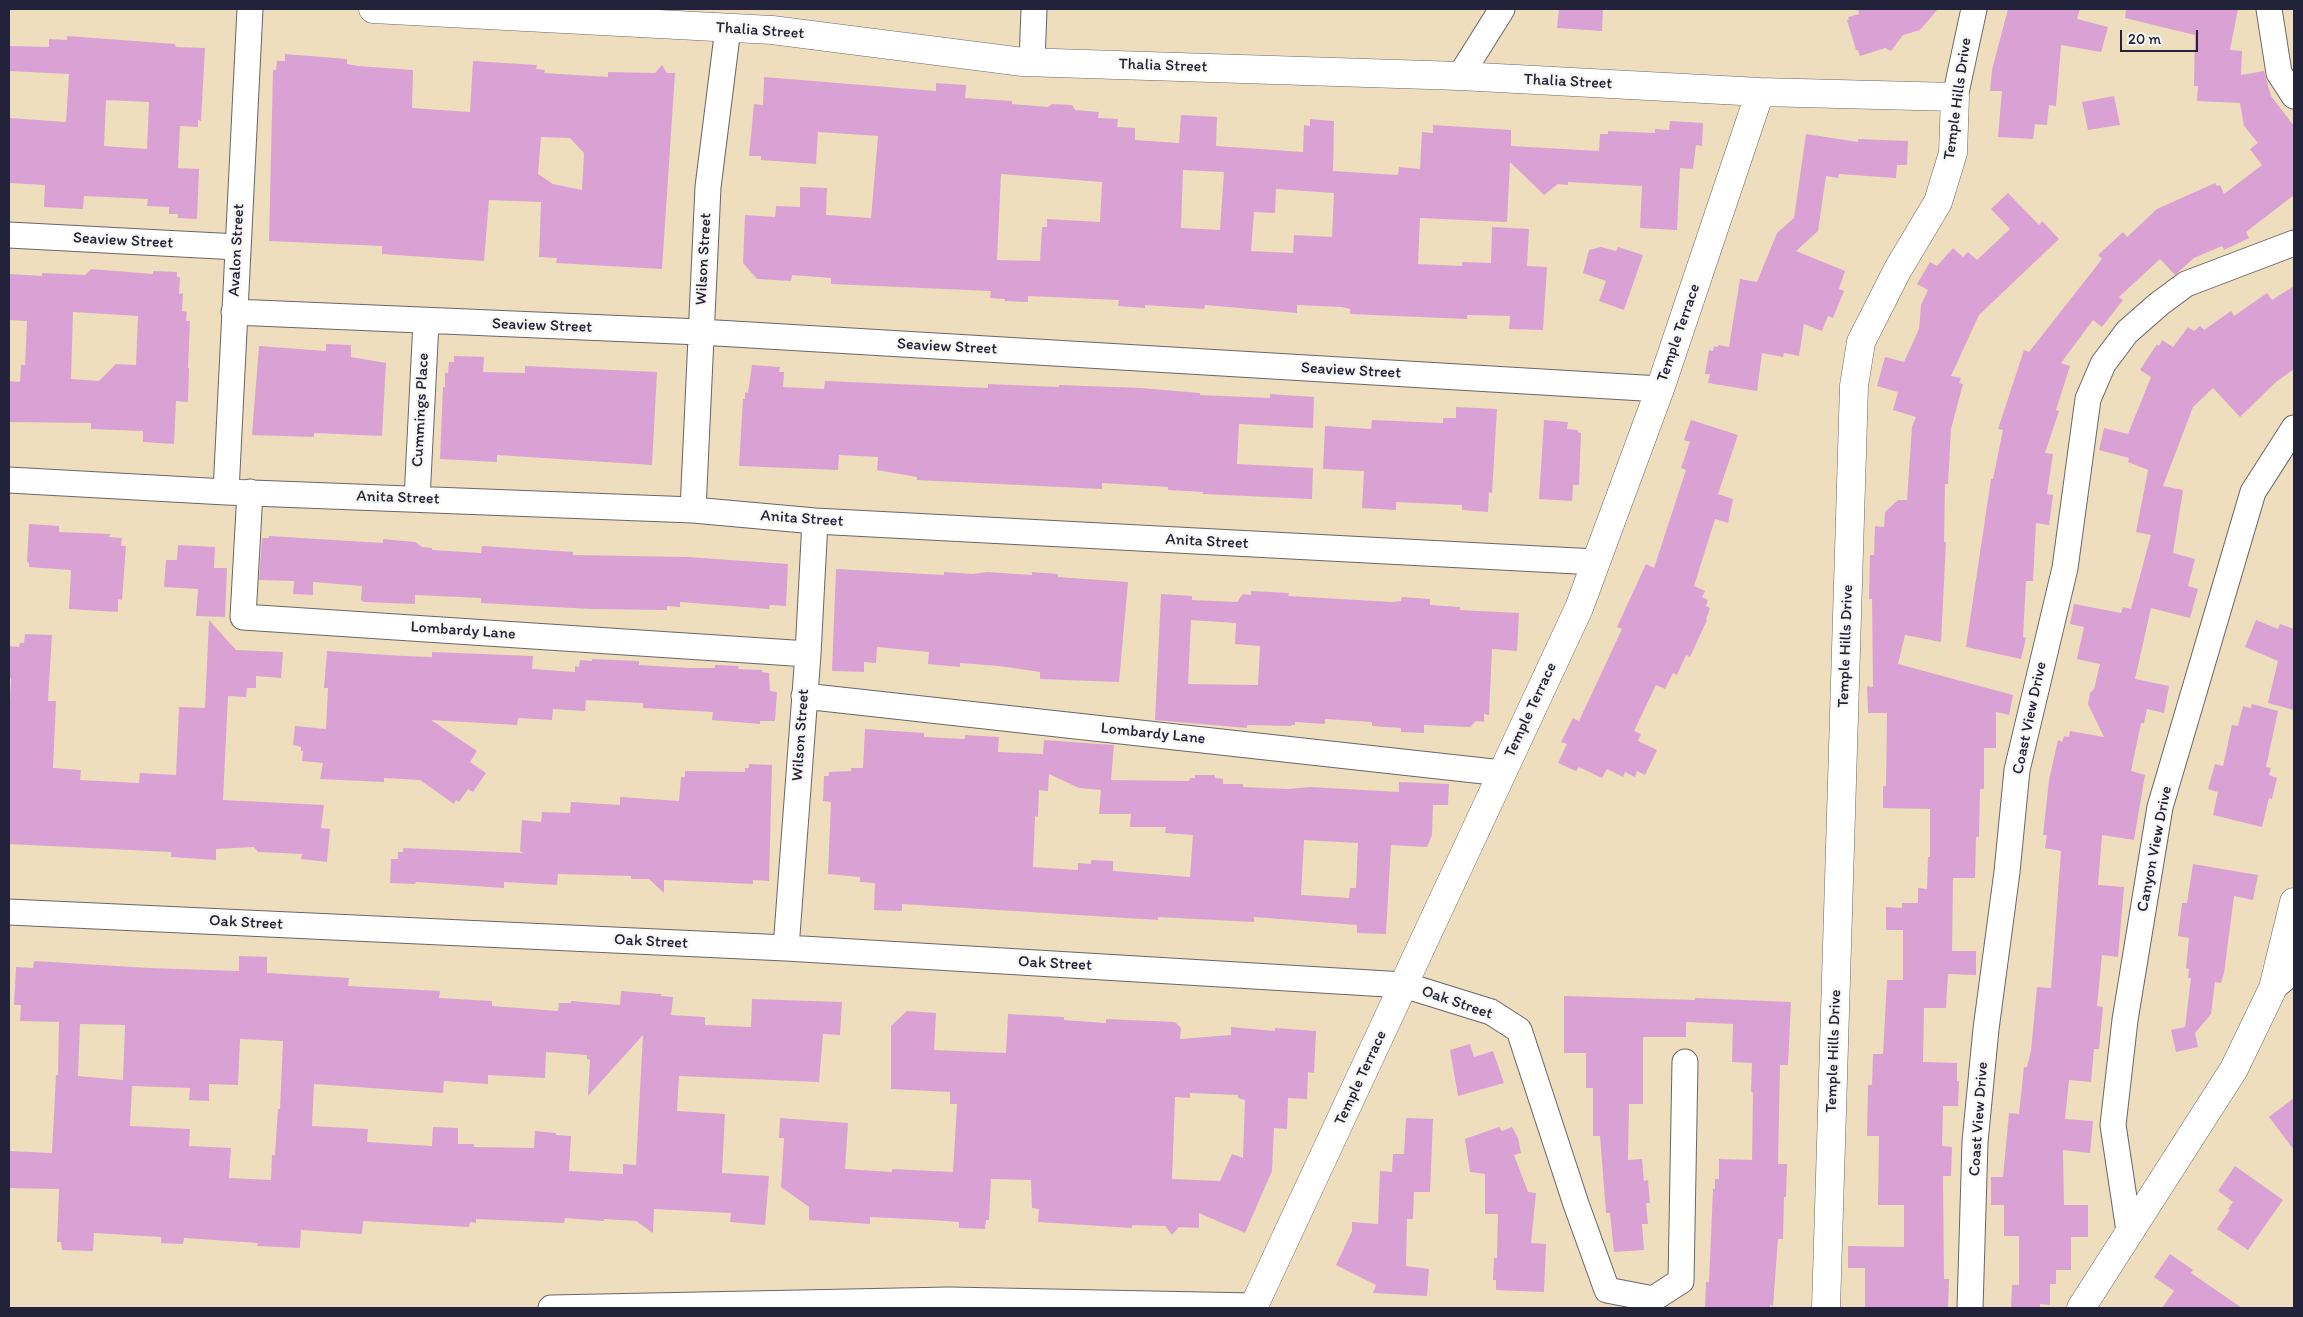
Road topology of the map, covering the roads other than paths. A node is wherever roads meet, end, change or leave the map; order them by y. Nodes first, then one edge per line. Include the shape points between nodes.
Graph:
1 (250, 9) edge
2 (373, 9) edge
3 (1034, 9) edge
4 (1502, 9) edge
5 (1974, 9) edge
6 (2269, 9) edge
7 (729, 18) edge
8 (1032, 62) junction
9 (1460, 76) junction
10 (1760, 92) junction
11 (2294, 96) edge
12 (1955, 97) junction
13 (9, 235) edge
14 (2294, 243) edge
15 (238, 247) junction
16 (234, 312) junction
17 (426, 322) junction
18 (700, 332) junction
19 (1660, 389) junction
20 (2294, 428) edge
21 (9, 480) edge
22 (238, 492) junction
23 (417, 499) junction
24 (693, 510) junction
25 (815, 521) junction
26 (1596, 562) junction
27 (808, 654) junction
28 (804, 696) junction
29 (1502, 773) junction
30 (2294, 902) edge
31 (9, 912) edge
32 (786, 948) junction
33 (2294, 971) edge
34 (1404, 984) junction
35 (2272, 988) junction
36 (1686, 1062) dead end
37 (2129, 1231) junction
38 (946, 1304) edge
39 (1253, 1307) edge
40 (550, 1308) edge
41 (1826, 1308) edge
42 (1970, 1308) edge
43 (2081, 1308) edge

1 - 15 street, Avalon Street
2 - 7 street, Thalia Street
3 - 8 street
4 - 9 street
5 - 12 street, Temple Hills Drive
6 - 11 street via 2279,73
7 - 8 street, Thalia Street via 772,30
7 - 18 street, Wilson Street via 708,187
8 - 9 street, Thalia Street
9 - 10 street, Thalia Street
10 - 12 street, Thalia Street
10 - 19 street, Temple Terrace
12 - 41 street, Temple Hills Drive via 1953,153 1938,202 1898,269 1861,342 1854,386
13 - 15 street, Seaview Street
14 - 42 street, Coast View Drive via 2186,284 2159,304 2127,332 2104,364 2088,399 2065,568 2017,770 1975,1142
15 - 16 street, Avalon Street
16 - 17 street, Seaview Street
16 - 22 street, Avalon Street
17 - 18 street, Seaview Street
17 - 23 street, Cummings Place
18 - 19 street, Seaview Street
18 - 24 street, Wilson Street
19 - 26 street, Temple Terrace
20 - 37 street, Canyon View Drive via 2253,492 2160,807 2125,1020 2113,1125
21 - 22 street, Anita Street
22 - 23 street, Anita Street
22 - 27 street, Lombardy Lane via 243,617
23 - 24 street, Anita Street
24 - 25 street, Anita Street
25 - 26 street, Anita Street
25 - 27 street, Wilson Street
26 - 29 street, Temple Terrace via 1580,608
27 - 28 street, Wilson Street
28 - 29 street, Lombardy Lane
28 - 32 street, Wilson Street
29 - 34 street, Temple Terrace
30 - 35 street
31 - 32 street, Oak Street
32 - 34 street, Oak Street
33 - 35 street
34 - 36 street, Oak Street via 1490,1012 1519,1030 1607,1290 1653,1299 1681,1281
34 - 39 street, Temple Terrace
35 - 37 street via 2234,1069
37 - 43 street
38 - 39 street
38 - 40 street

